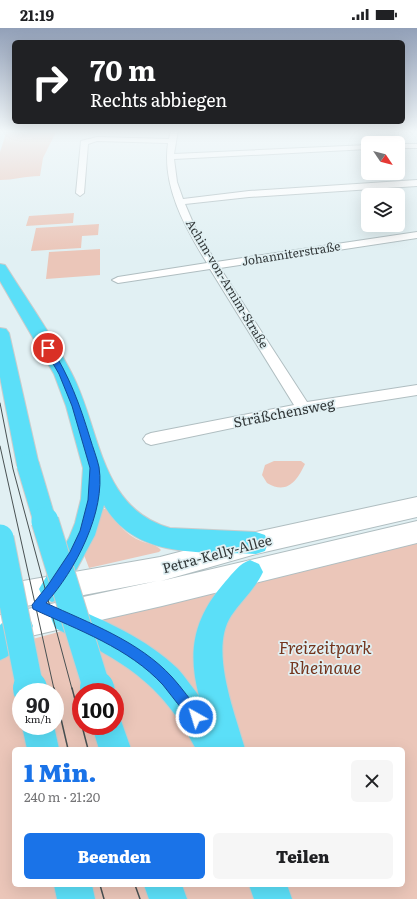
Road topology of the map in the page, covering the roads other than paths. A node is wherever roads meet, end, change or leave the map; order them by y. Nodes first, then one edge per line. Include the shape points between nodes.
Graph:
1 (82, 171) edge
2 (170, 171) edge
3 (417, 183) edge
4 (80, 193) dead end
5 (179, 202) junction
6 (417, 235) edge
7 (214, 266) junction
8 (0, 268) edge
9 (118, 280) dead end
10 (0, 333) edge
11 (417, 390) edge
12 (303, 408) junction
13 (151, 440) dead end
14 (94, 468) junction
15 (417, 507) edge
16 (417, 532) edge
17 (0, 538) edge
18 (256, 543) junction
19 (250, 572) junction
20 (28, 598) edge
21 (10, 628) edge
22 (0, 646) edge
23 (29, 683) edge
24 (95, 683) edge
25 (40, 735) edge
26 (111, 735) edge
27 (43, 747) edge
28 (114, 747) edge
29 (212, 747) edge
30 (228, 747) edge
31 (73, 887) edge
32 (164, 887) edge
33 (269, 887) edge
34 (76, 899) edge
35 (168, 899) edge
36 (273, 899) edge

1 - 4 street
2 - 5 street, Achim-von-Arnim-Straße
3 - 5 street via 249,194
5 - 7 street, Achim-von-Arnim-Straße via 192,232
6 - 7 street, Johanniterstraße
7 - 9 street, Johanniterstraße
7 - 12 street, Achim-von-Arnim-Straße
8 - 14 highway via 63,374 76,406
10 - 24 highway, bridge via 28,465
11 - 12 street, Sträßchensweg
12 - 13 street, Sträßchensweg
14 - 18 highway via 120,511 134,524 150,533 170,539
14 - 20 highway via 93,500 85,531 73,555
15 - 18 main road, Petra-Kelly-Allee
16 - 19 main road, Petra-Kelly-Allee
17 - 23 highway, bridge
18 - 20 main road, Petra-Kelly-Allee via 160,569
19 - 20 main road, Petra-Kelly-Allee
19 - 30 highway via 221,607 212,624 207,651 213,691
20 - 21 main road
20 - 29 highway via 115,642 142,659 167,680 196,717
21 - 22 highway
25 - 27 highway
26 - 28 highway
31 - 34 highway
32 - 35 highway
33 - 36 highway

